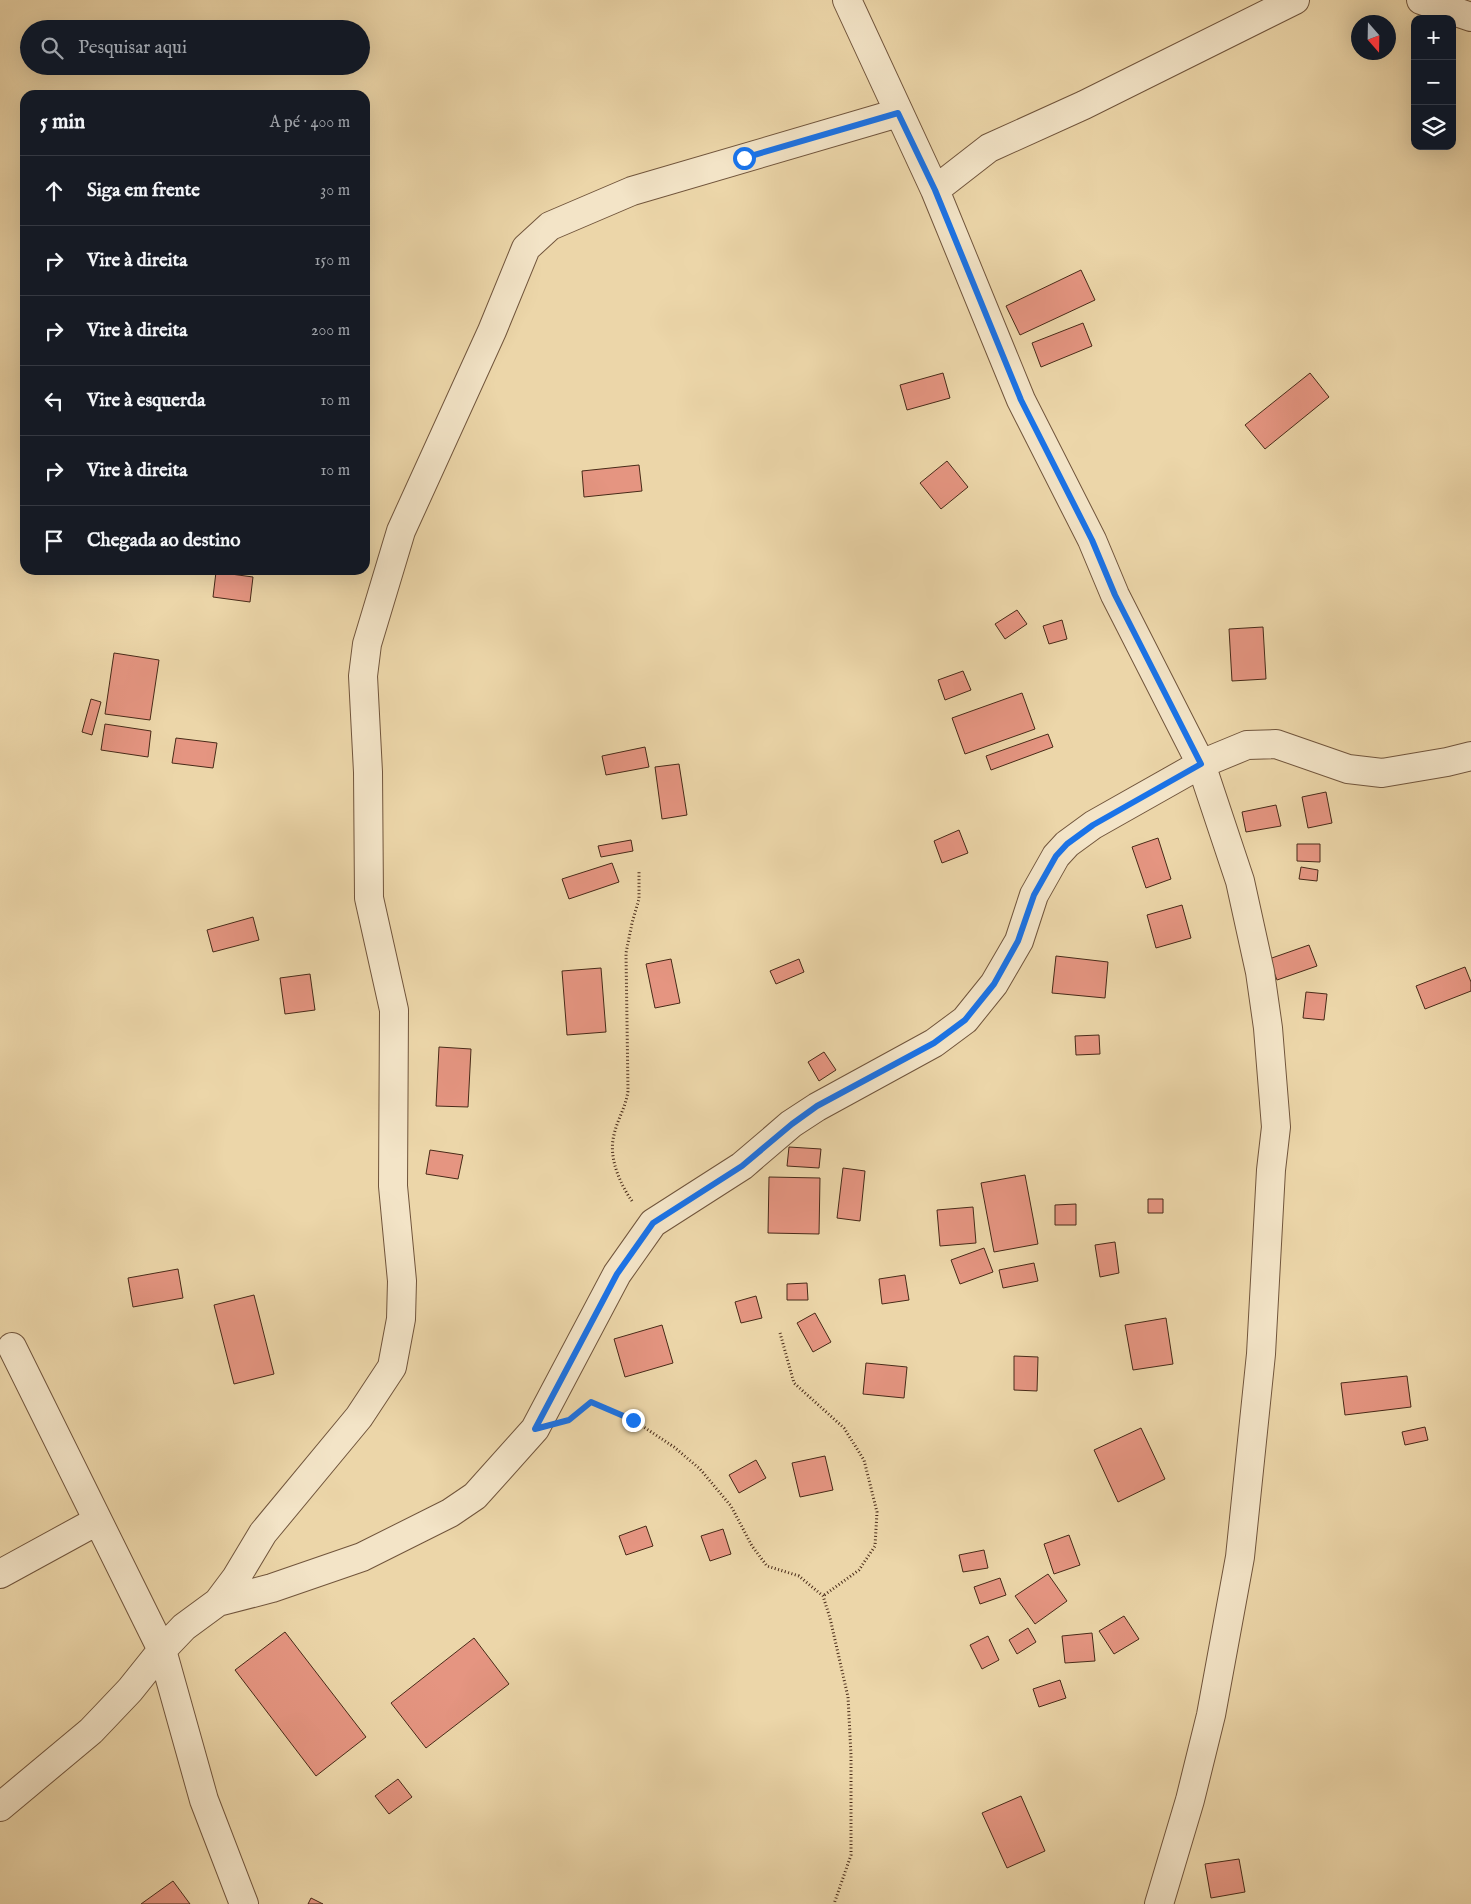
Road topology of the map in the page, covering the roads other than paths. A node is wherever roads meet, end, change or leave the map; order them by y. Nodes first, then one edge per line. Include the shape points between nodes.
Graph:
1 (848, 0) edge
2 (1295, 0) edge
3 (1421, 0) edge
4 (1471, 17) edge
5 (898, 113) junction
6 (935, 190) junction
7 (1471, 756) edge
8 (1201, 764) junction
9 (12, 1347) dead end
10 (97, 1521) junction
11 (0, 1574) edge
12 (218, 1602) junction
13 (162, 1650) junction
14 (0, 1806) edge
15 (244, 1904) edge
16 (1159, 1904) edge

1 - 5 street
2 - 6 street via 989,148
3 - 4 street
5 - 6 street
5 - 12 street via 632,191 550,226 526,248 401,531 367,644 363,676 369,898 394,1010 393,1186 402,1281 401,1319 392,1367 359,1417 264,1533
6 - 8 street via 1021,400
7 - 8 street via 1382,773 1348,768 1276,744 1247,745
8 - 12 street via 1093,825 1067,844 1056,856 1034,895 1018,941 1002,970 965,1020 934,1043 817,1106 742,1166 653,1223 617,1274 535,1429 475,1496 450,1513 362,1557 272,1588
8 - 16 street via 1240,881 1260,972 1276,1127 1261,1354 1240,1557 1211,1715
9 - 10 street
10 - 11 street
10 - 13 street
12 - 13 street via 184,1627
13 - 14 street via 91,1731
13 - 15 street via 204,1800

